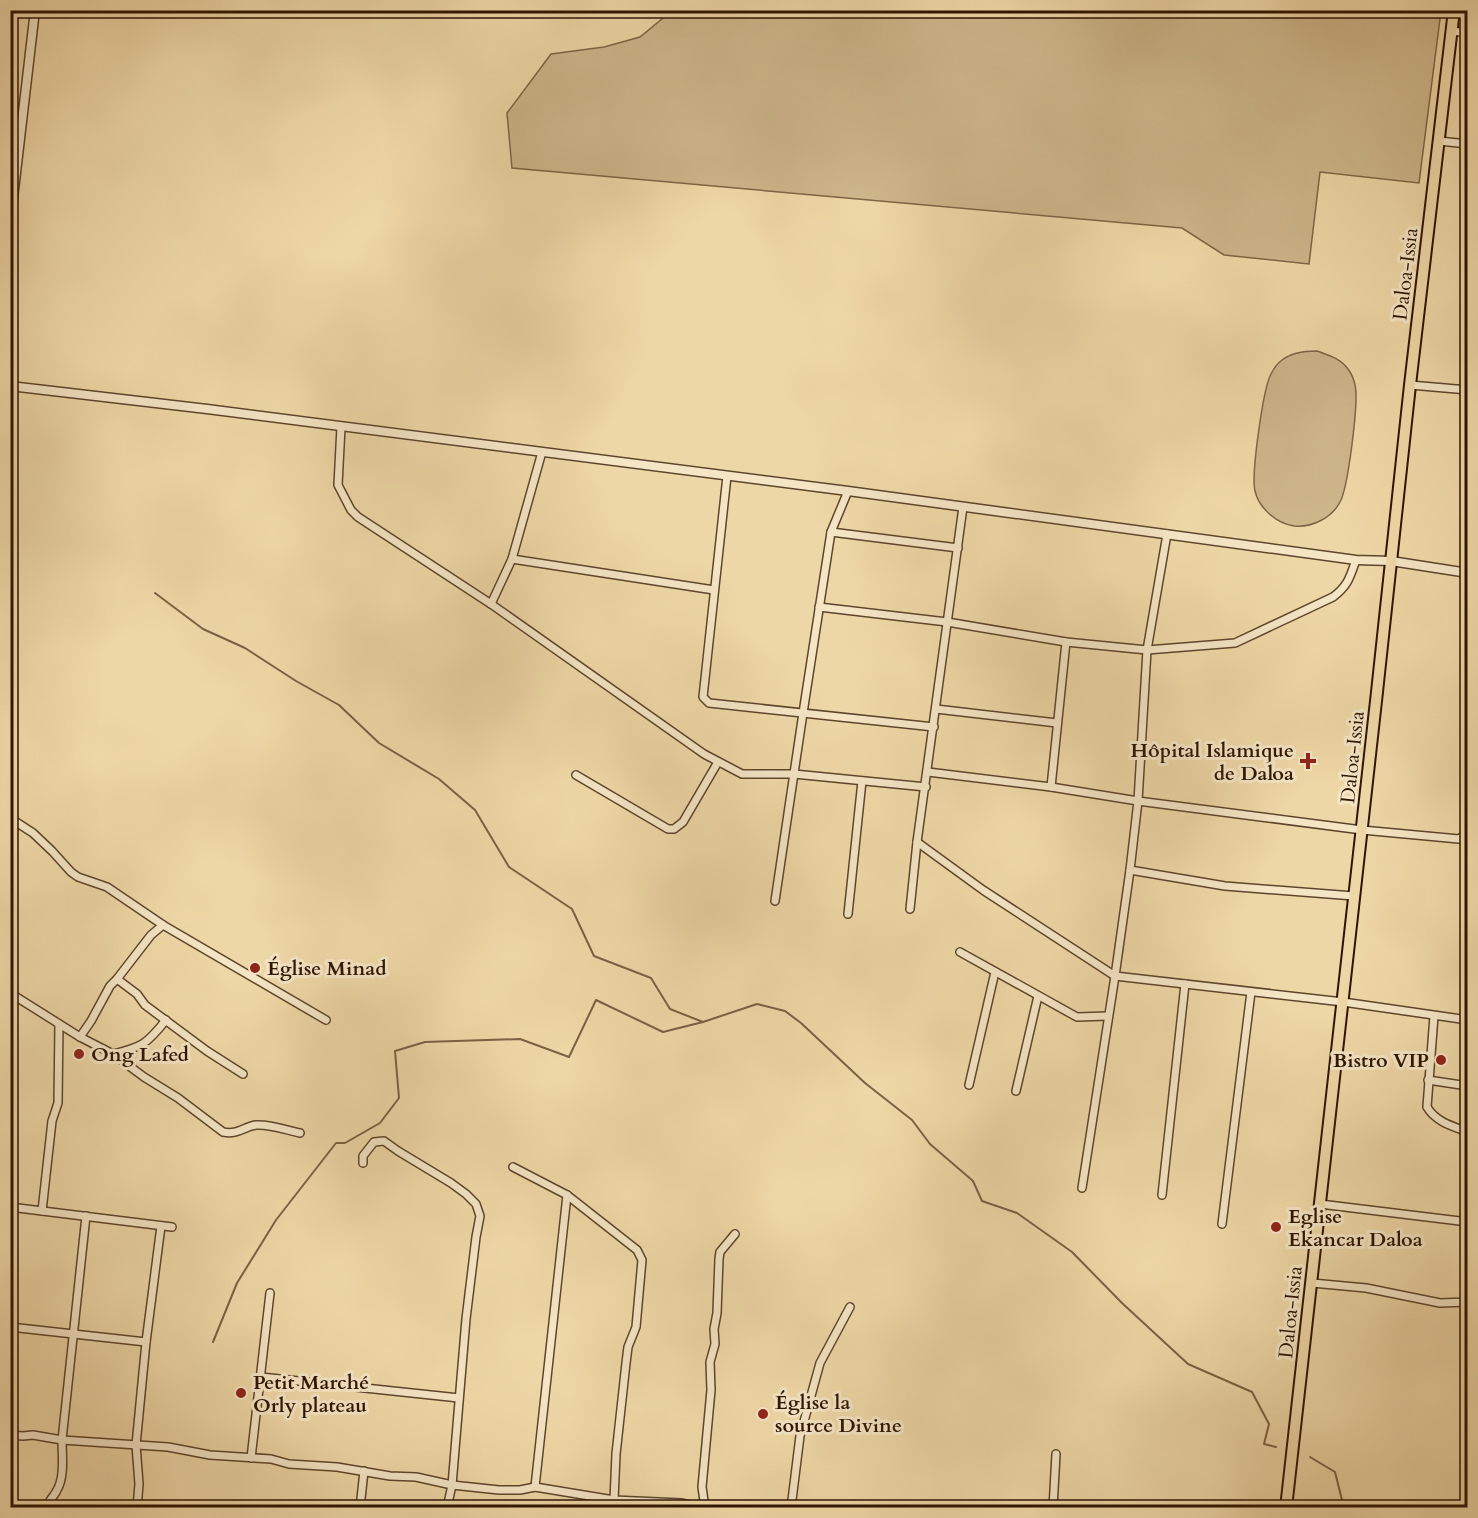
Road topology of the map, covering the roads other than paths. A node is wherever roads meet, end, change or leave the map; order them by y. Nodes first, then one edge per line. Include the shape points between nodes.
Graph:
1 (1454, 10) edge
2 (10, 11) edge
3 (35, 11) edge
4 (1452, 31) junction
5 (1467, 33) edge
6 (1439, 141) junction
7 (1467, 144) edge
8 (10, 224) edge
9 (1410, 385) junction
10 (10, 386) edge
11 (1467, 390) edge
12 (340, 427) junction
13 (542, 452) junction
14 (727, 476) junction
15 (848, 491) junction
16 (963, 507) junction
17 (831, 532) junction
18 (1167, 534) junction
19 (958, 548) junction
20 (513, 559) junction
21 (1356, 560) junction
22 (1391, 561) junction
23 (1467, 573) edge
24 (714, 590) junction
25 (491, 604) junction
26 (819, 607) junction
27 (947, 622) junction
28 (1066, 642) junction
29 (1147, 650) junction
30 (936, 709) junction
31 (803, 712) junction
32 (1057, 723) junction
33 (934, 727) junction
34 (718, 762) junction
35 (928, 772) junction
36 (794, 774) junction
37 (576, 775) dead end
38 (862, 781) junction
39 (926, 787) junction
40 (1051, 787) junction
41 (1138, 801) junction
42 (1467, 815) edge
43 (10, 818) edge
44 (1362, 830) junction
45 (917, 842) junction
46 (1130, 870) junction
47 (1354, 896) junction
48 (776, 901) dead end
49 (910, 909) dead end
50 (848, 914) dead end
51 (163, 925) junction
52 (960, 952) dead end
53 (995, 972) junction
54 (1115, 976) junction
55 (117, 979) junction
56 (1185, 984) junction
57 (1251, 992) junction
58 (10, 993) edge
59 (1038, 996) junction
60 (1342, 1002) junction
61 (1108, 1016) junction
62 (1434, 1016) junction
63 (166, 1020) junction
64 (326, 1020) dead end
65 (1467, 1020) edge
66 (59, 1024) junction
67 (80, 1036) junction
68 (113, 1054) junction
69 (243, 1074) dead end
70 (1428, 1080) junction
71 (969, 1085) dead end
72 (1467, 1086) edge
73 (1016, 1091) dead end
74 (1467, 1132) edge
75 (300, 1133) dead end
76 (363, 1163) dead end
77 (513, 1167) dead end
78 (1083, 1188) dead end
79 (567, 1195) junction
80 (1162, 1195) dead end
81 (1320, 1204) junction
82 (10, 1207) edge
83 (42, 1210) junction
84 (86, 1216) junction
85 (1467, 1222) edge
86 (1222, 1224) dead end
87 (161, 1226) junction
88 (172, 1227) dead end
89 (735, 1234) dead end
90 (1312, 1283) junction
91 (270, 1293) dead end
92 (1467, 1302) edge
93 (850, 1307) dead end
94 (10, 1327) edge
95 (73, 1334) junction
96 (146, 1342) junction
97 (261, 1377) junction
98 (459, 1398) junction
99 (10, 1435) edge
100 (62, 1440) junction
101 (136, 1445) junction
102 (1056, 1454) dead end
103 (251, 1458) junction
104 (364, 1471) junction
105 (452, 1485) junction
106 (535, 1487) junction
107 (614, 1500) junction
108 (47, 1508) edge
109 (137, 1508) edge
110 (360, 1508) edge
111 (447, 1508) edge
112 (704, 1508) edge
113 (791, 1508) edge
114 (1053, 1508) edge
115 (1286, 1508) edge

1 - 4 main road, Daloa-Issia
2 - 3 street
3 - 8 street
4 - 5 street
4 - 6 main road, Daloa-Issia
6 - 7 street
6 - 9 main road, Daloa-Issia
9 - 11 street
9 - 22 main road, Daloa-Issia
10 - 12 street
12 - 13 street
12 - 25 street via 338,485 351,510
13 - 14 street
13 - 20 street
14 - 15 street
14 - 24 street
15 - 16 street
15 - 17 street
16 - 18 street
16 - 19 street
17 - 19 street
17 - 26 street
18 - 21 street
18 - 29 street
19 - 27 street
20 - 24 street
20 - 25 street
21 - 22 street
21 - 29 street via 1350,579 1333,597 1235,643
22 - 23 street
22 - 44 main road, Daloa-Issia
24 - 31 street via 703,697 709,703
25 - 34 street
26 - 27 street
26 - 31 street
27 - 28 street
27 - 30 street
28 - 29 street
28 - 32 street
29 - 41 street
30 - 32 street
30 - 33 street
31 - 33 street
31 - 36 street
32 - 40 street
33 - 35 street
34 - 36 street via 742,774
34 - 37 street via 683,822 674,829
35 - 39 street
35 - 40 street
36 - 38 street
36 - 48 street
38 - 39 street
38 - 50 street
39 - 45 street
40 - 41 street
41 - 44 street
41 - 46 street
42 - 44 street via 1465,836 1459,839
43 - 51 street via 46,845 78,877 107,887
44 - 47 main road, Daloa-Issia
45 - 49 street
45 - 54 street
46 - 47 street via 1225,886
46 - 54 street
47 - 60 main road, Daloa-Issia
51 - 55 street via 151,934
51 - 64 street
52 - 53 street
53 - 59 street
53 - 71 street
54 - 56 street
54 - 61 street
55 - 63 street
55 - 67 street
56 - 57 street
56 - 80 street
57 - 60 street
57 - 86 street
58 - 66 street
59 - 61 street via 1077,1017
59 - 73 street
60 - 62 street
60 - 81 main road, Daloa-Issia
61 - 78 street
62 - 65 street
62 - 70 street
63 - 68 street via 151,1039
63 - 69 street
66 - 67 street
66 - 83 street via 58,1103 52,1121
67 - 68 street
68 - 75 street via 223,1132 236,1133 255,1125
70 - 72 street
70 - 74 street via 1427,1107 1432,1115
76 - 98 street via 371,1145 384,1141 451,1182 476,1204 480,1216
77 - 79 street
79 - 106 street
79 - 107 street via 637,1250 642,1260 636,1328 628,1347
81 - 85 street
81 - 90 main road, Daloa-Issia
82 - 83 street
83 - 84 street
84 - 87 street
84 - 95 street
87 - 88 street
87 - 96 street
89 - 112 street via 719,1259 702,1487
90 - 92 street via 1366,1288 1440,1304
90 - 115 main road, Daloa-Issia
91 - 97 street
93 - 113 street via 820,1363 800,1436
94 - 95 street
95 - 96 street
95 - 100 street
96 - 101 street
97 - 98 street
97 - 103 street
98 - 105 street
99 - 100 street
100 - 101 street
100 - 108 street via 60,1481
101 - 103 street
101 - 109 street
102 - 114 street
103 - 104 street
104 - 105 street
104 - 110 street
105 - 106 street via 499,1490
105 - 111 street
106 - 107 street
107 - 112 street

